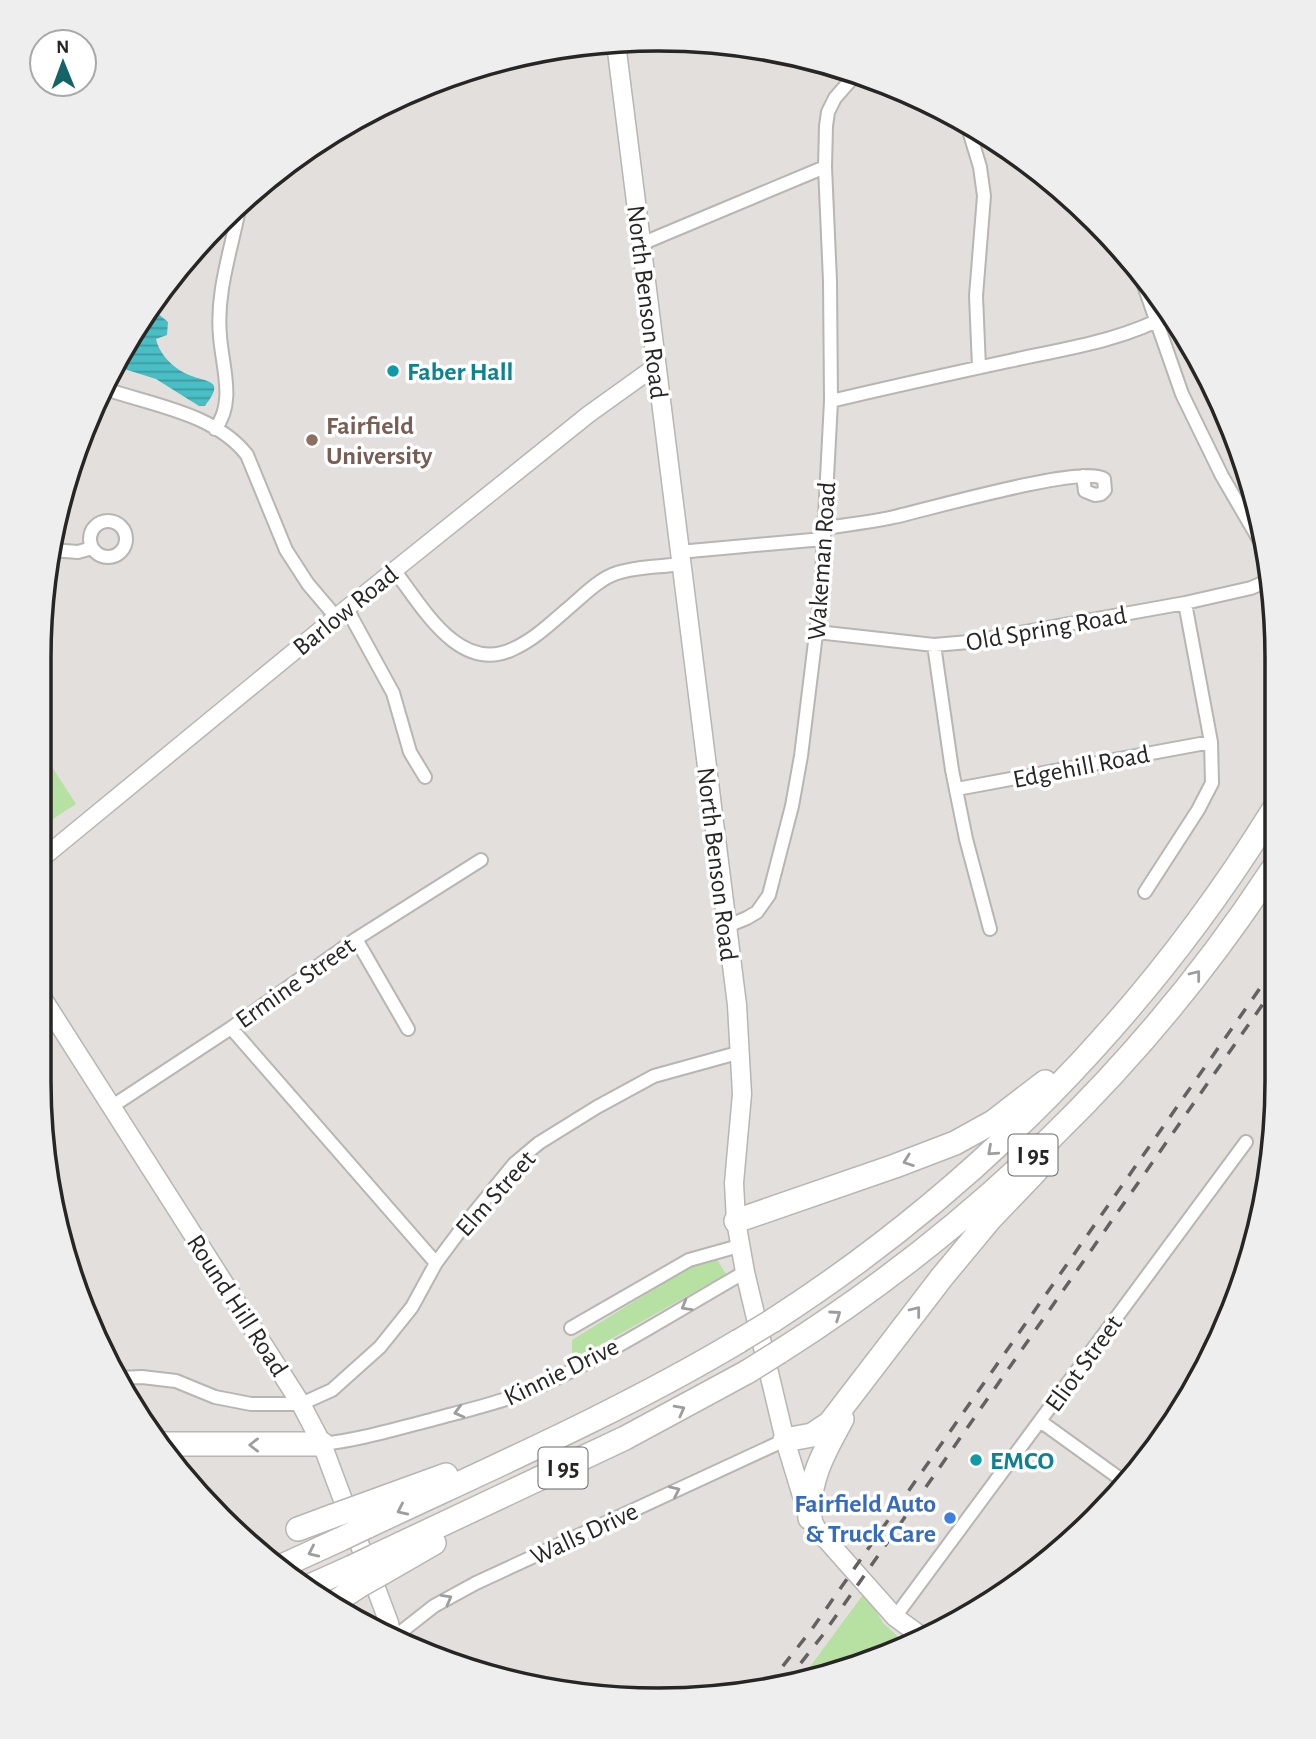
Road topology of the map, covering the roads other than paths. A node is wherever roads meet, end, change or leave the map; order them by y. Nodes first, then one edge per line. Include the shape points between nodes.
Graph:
1 (617, 52) edge
2 (849, 82) edge
3 (971, 138) edge
4 (825, 167) junction
5 (236, 222) edge
6 (641, 244) junction
7 (1149, 301) edge
8 (1162, 319) edge
9 (1156, 322) junction
10 (656, 366) junction
11 (979, 368) junction
12 (113, 390) edge
13 (831, 401) junction
14 (215, 429) junction
15 (1083, 476) dead end
16 (1251, 525) edge
17 (824, 533) junction
18 (92, 548) dead end
19 (60, 551) edge
20 (680, 558) junction
21 (394, 570) junction
22 (1261, 584) edge
23 (1185, 603) junction
24 (341, 613) junction
25 (817, 632) junction
26 (933, 645) junction
27 (1211, 742) junction
28 (425, 777) dead end
29 (957, 789) junction
30 (1265, 823) edge
31 (51, 851) edge
32 (481, 860) dead end
33 (1265, 880) edge
34 (1145, 892) dead end
35 (725, 927) junction
36 (990, 929) dead end
37 (356, 939) junction
38 (1175, 1003) junction
39 (51, 1012) edge
40 (232, 1028) junction
41 (408, 1029) dead end
42 (1108, 1033) junction
43 (741, 1052) junction
44 (111, 1107) junction
45 (1246, 1142) dead end
46 (736, 1221) junction
47 (739, 1246) junction
48 (436, 1263) junction
49 (745, 1272) junction
50 (571, 1328) dead end
51 (873, 1367) junction
52 (128, 1378) edge
53 (301, 1404) junction
54 (1040, 1421) junction
55 (785, 1440) junction
56 (171, 1444) edge
57 (322, 1444) junction
58 (1118, 1477) edge
59 (362, 1517) junction
60 (810, 1518) junction
61 (298, 1529) dead end
62 (288, 1563) edge
63 (356, 1576) junction
64 (318, 1584) edge
65 (339, 1597) edge
66 (895, 1617) junction
67 (389, 1626) edge
68 (401, 1631) edge
69 (915, 1631) edge

1 - 6 main road, North Benson Road
2 - 4 street, Wakeman Road via 828,112
3 - 11 street via 984,196 976,296
4 - 6 street
4 - 13 street, Wakeman Road
5 - 14 street via 220,302 227,395
6 - 10 main road, North Benson Road
7 - 9 street
8 - 9 street
9 - 11 street via 1082,345
9 - 16 street via 1182,394
10 - 20 main road, North Benson Road
10 - 21 street, Barlow Road
11 - 13 street
12 - 14 street via 192,415
13 - 17 street, Wakeman Road
14 - 24 street via 241,446 286,550 308,584
15 - 17 street
17 - 20 street
17 - 25 street, Wakeman Road
18 - 19 street
20 - 21 street via 617,573 535,637 512,650 489,654 468,650 447,638
20 - 35 main road, North Benson Road
21 - 24 street, Barlow Road
22 - 23 street, Old Spring Road
23 - 26 street, Old Spring Road
23 - 27 street
24 - 28 street via 393,693 410,752
24 - 31 street, Barlow Road
25 - 26 street, Old Spring Road
25 - 35 street, Wakeman Road via 792,806 769,895 757,912
26 - 29 street
27 - 29 street, Edgehill Road
27 - 34 street via 1211,788
29 - 36 street
30 - 42 highway, I 95 via 1202,917
32 - 37 street, Ermine Street
38 -> 33 highway, I 95
35 - 43 main road, North Benson Road
37 - 40 street, Ermine Street
37 - 41 street
51 -> 38 highway via 966,1247 1081,1122
63 -> 38 highway, I 95, bridge via 659,1421 840,1312 902,1268 990,1194 1072,1117
39 - 44 main road, Round Hill Road
40 - 44 street, Ermine Street
40 - 48 street
42 -> 46 highway via 974,1133 906,1162
42 -> 59 highway, I 95, bridge via 1031,1114 949,1190 862,1259 772,1321 674,1379 574,1429
43 - 46 main road, North Benson Road
43 - 48 street, Elm Street via 654,1076 539,1143 514,1164
44 - 53 main road, Round Hill Road
45 - 54 street, Eliot Street
46 - 47 main road, North Benson Road
47 - 49 main road, North Benson Road
47 - 50 street via 689,1260
48 - 53 street, Elm Street via 412,1307 380,1347 332,1390
49 - 55 main road, North Benson Road
49 -> 57 street, Kinnie Drive via 535,1388 496,1403
51 - 55 highway via 824,1428
51 - 60 highway via 819,1464 810,1494
52 - 53 street via 176,1381 215,1397 251,1404
53 - 57 main road, Round Hill Road
54 - 58 street
54 - 66 street, Eliot Street
55 - 60 main road, North Benson Road
68 -> 55 street, Walls Drive via 433,1606 476,1583
57 -> 56 highway
57 - 67 main road, Round Hill Road
59 - 61 highway, bridge via 333,1516
59 -> 62 highway, I 95, bridge via 341,1539
60 - 66 main road, North Benson Road via 822,1538
63 - 64 highway, I 95
63 - 65 highway
66 - 69 main road, North Benson Road

